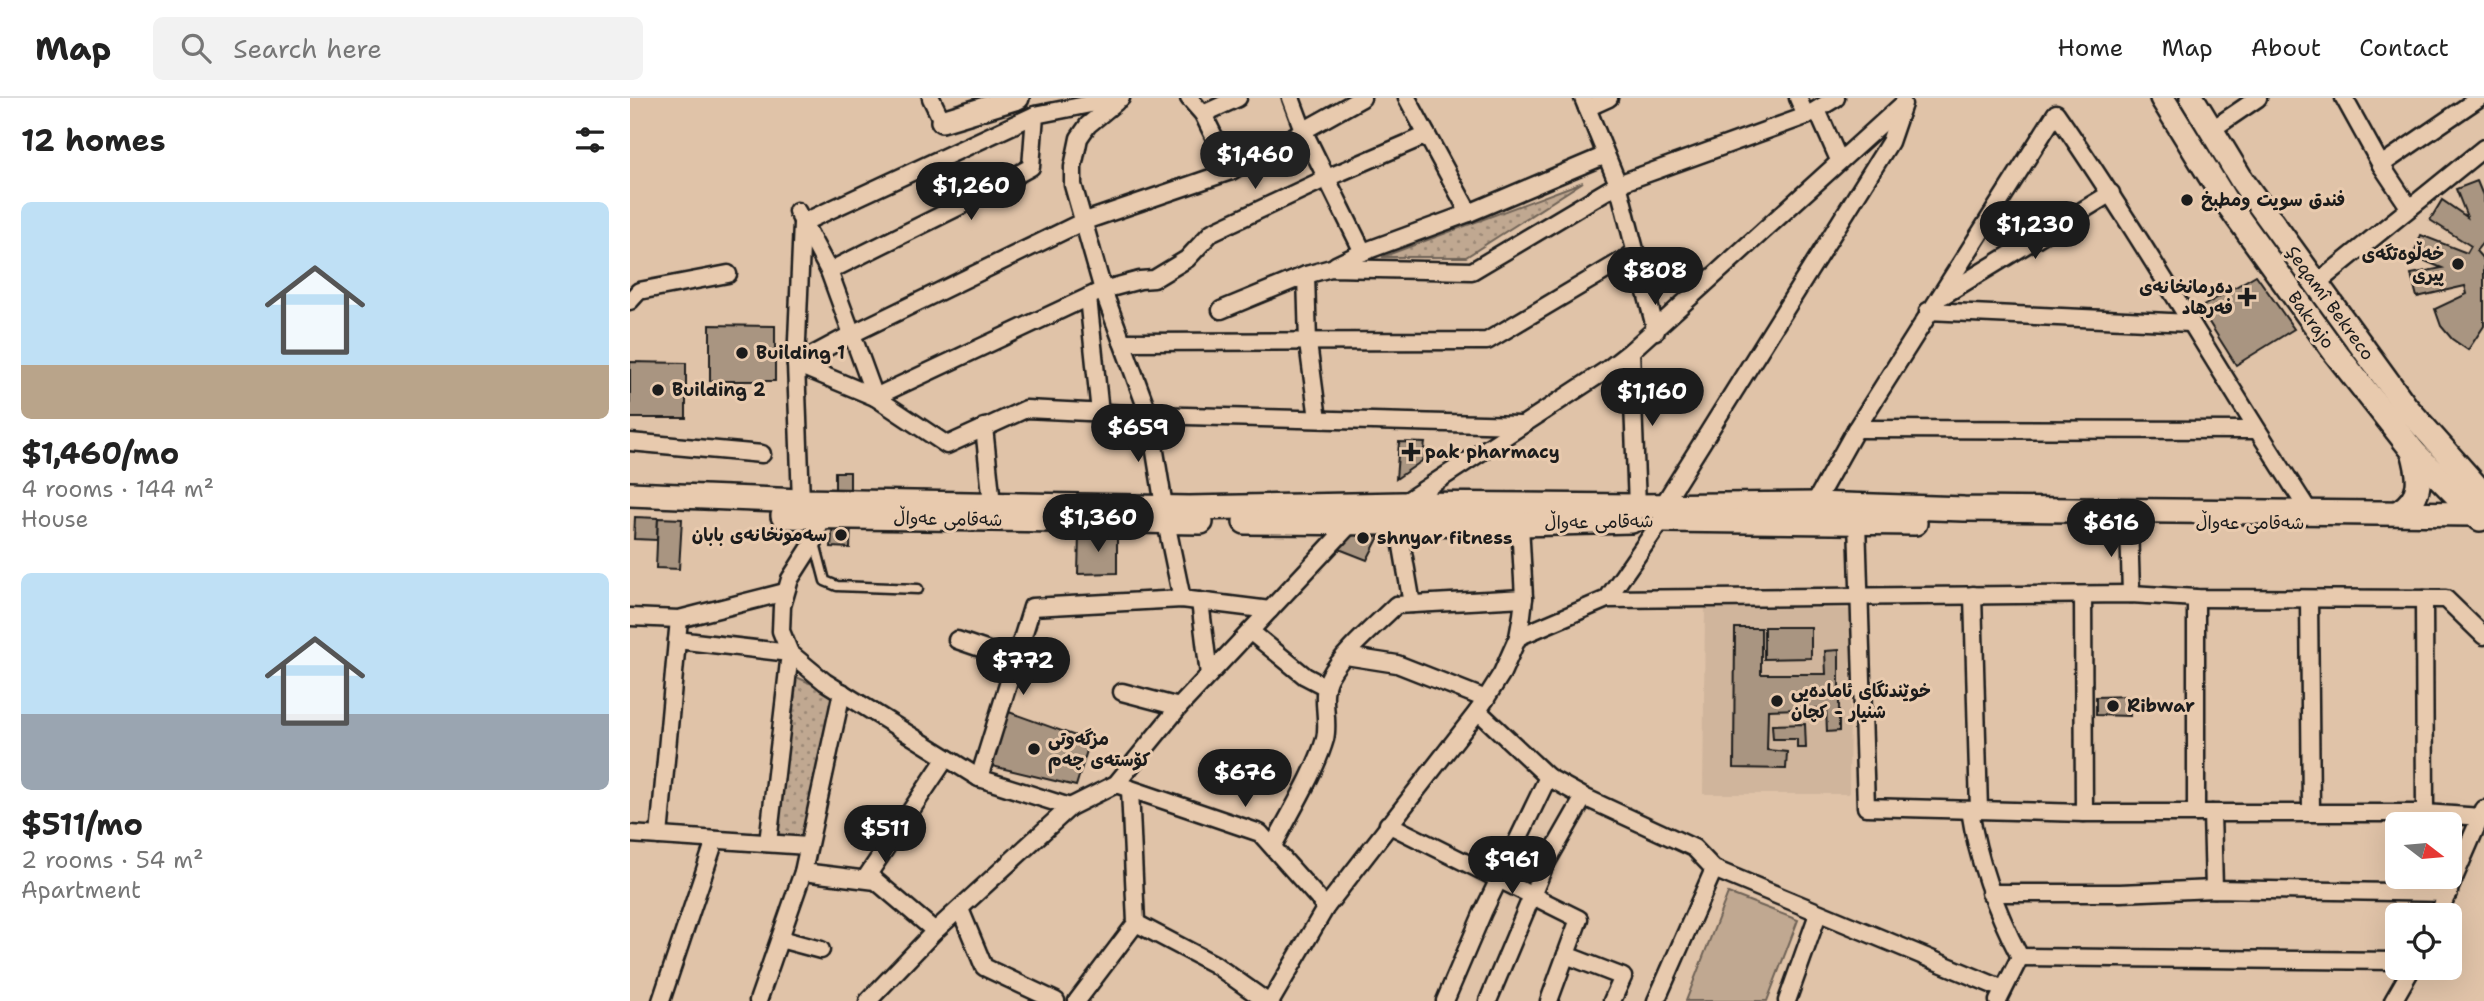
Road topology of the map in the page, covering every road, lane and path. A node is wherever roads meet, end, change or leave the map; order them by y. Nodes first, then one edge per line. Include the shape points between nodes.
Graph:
1 (931, 98) edge
2 (1018, 98) edge
3 (1121, 98) edge
4 (1189, 98) edge
5 (1238, 98) edge
6 (1291, 98) edge
7 (1362, 98) edge
8 (1408, 98) edge
9 (1609, 98) edge
10 (1798, 98) edge
11 (1836, 98) edge
12 (2162, 98) edge
13 (2192, 98) edge
14 (2258, 98) edge
15 (2344, 98) edge
16 (2473, 100) edge
17 (1903, 101) edge
18 (1585, 103) edge
19 (1811, 113) junction
20 (1203, 114) junction
21 (1035, 115) junction
22 (942, 121) joint
23 (1303, 130) junction
24 (2211, 130) junction
25 (1427, 135) junction
26 (2484, 148) edge
27 (1606, 155) junction
28 (1839, 160) junction
29 (2381, 166) junction
30 (1231, 171) junction
31 (1327, 178) junction
32 (1618, 184) junction
33 (2111, 193) junction
34 (2409, 207) junction
35 (1469, 213) junction
36 (799, 217) junction
37 (1082, 222) junction
38 (1363, 252) junction
39 (1634, 253) junction
40 (1331, 268) junction
41 (829, 271) junction
42 (728, 274) dead end
43 (1306, 275) junction
44 (2316, 284) junction
45 (1103, 290) junction
46 (1088, 297) junction
47 (1939, 298) junction
48 (630, 301) edge
49 (1221, 310) dead end
50 (1928, 312) junction
51 (2191, 323) junction
52 (1656, 331) junction
53 (852, 334) junction
54 (1122, 342) junction
55 (1308, 343) junction
56 (1630, 351) junction
57 (796, 364) junction
58 (874, 397) junction
59 (1100, 412) junction
60 (1149, 415) junction
61 (1318, 419) junction
62 (1520, 425) junction
63 (984, 427) junction
64 (1856, 429) junction
65 (2256, 430) junction
66 (630, 442) edge
67 (2413, 450) junction
68 (762, 454) dead end
69 (630, 494) edge
70 (2473, 495) edge
71 (801, 501) junction
72 (992, 504) junction
73 (1814, 504) junction
74 (1637, 506) junction
75 (630, 509) edge
76 (2309, 511) junction
77 (2399, 512) junction
78 (1360, 513) junction
79 (1400, 513) junction
80 (1663, 513) junction
81 (1165, 514) junction
82 (1857, 522) junction
83 (1520, 524) junction
84 (2129, 524) junction
85 (817, 529) junction
86 (918, 589) dead end
87 (785, 592) junction
88 (2083, 594) junction
89 (2131, 594) junction
90 (1858, 595) junction
91 (1973, 595) junction
92 (1524, 598) junction
93 (1607, 598) junction
94 (2196, 598) junction
95 (1182, 599) junction
96 (2309, 599) junction
97 (2424, 599) junction
98 (1200, 601) junction
99 (1412, 604) junction
100 (1270, 610) junction
101 (630, 617) edge
102 (678, 619) junction
103 (1250, 631) junction
104 (2484, 636) edge
105 (1518, 637) junction
106 (677, 640) junction
107 (957, 640) dead end
108 (790, 653) junction
109 (1346, 656) junction
110 (1015, 660) junction
111 (1209, 675) junction
112 (1326, 687) junction
113 (842, 692) junction
114 (1122, 692) dead end
115 (1482, 705) junction
116 (1179, 707) junction
117 (946, 758) junction
118 (1548, 777) junction
119 (979, 778) junction
120 (1123, 787) junction
121 (1584, 797) junction
122 (1070, 807) junction
123 (1974, 810) junction
124 (2311, 812) junction
125 (2426, 812) edge
126 (2084, 813) junction
127 (2204, 813) junction
128 (2385, 813) edge
129 (2462, 813) edge
130 (2482, 813) edge
131 (1388, 824) junction
132 (630, 834) edge
133 (659, 836) junction
134 (715, 840) junction
135 (768, 843) junction
136 (808, 846) junction
137 (1273, 846) junction
138 (1714, 869) junction
139 (803, 872) junction
140 (865, 879) junction
141 (1500, 880) junction
142 (2214, 889) junction
143 (1990, 893) junction
144 (2449, 893) junction
145 (1532, 896) junction
146 (2444, 903) edge
147 (1326, 907) junction
148 (960, 909) junction
149 (1818, 914) junction
150 (1136, 923) junction
151 (934, 931) junction
152 (780, 939) junction
153 (821, 950) dead end
154 (1566, 955) junction
155 (2020, 957) junction
156 (2385, 961) edge
157 (2405, 980) edge
158 (2001, 995) edge
159 (660, 1001) edge
160 (758, 1001) edge
161 (868, 1001) edge
162 (1056, 1001) edge
163 (1077, 1001) edge
164 (1269, 1001) edge
165 (1445, 1001) edge
166 (1488, 1001) edge
167 (1549, 1001) edge
168 (1612, 1001) edge
169 (1656, 1001) edge
170 (1787, 1001) edge
171 (2393, 1001) edge

1 - 22 street
2 - 22 street
3 - 21 street
3 - 37 street via 1087,125 1075,149 1073,186
4 - 20 street
5 - 20 street
6 - 23 street
7 - 23 street
8 - 25 street
9 - 18 street
10 - 19 street
11 - 19 street
12 - 67 main road, Bakrajo via 2241,221 2334,351
13 - 24 main road, Şeqamî Bekreco
14 - 24 street
15 - 29 street
16 - 29 street
17 - 28 street
17 - 80 street via 1890,142
18 - 27 street
19 - 28 street
19 - 32 street
20 - 30 street
21 - 36 street
21 - 41 street via 1031,167
23 - 30 street
23 - 31 street
24 - 44 main road, Şeqamî Bekreco
25 - 31 street
25 - 35 street
26 - 34 street
27 - 32 street
27 - 35 street
28 - 52 street
29 - 34 street
30 - 37 street
31 - 38 street
31 - 45 street via 1212,232 1187,259 1154,279
32 - 39 street
32 - 40 street via 1472,271
33 - 47 street
33 - 47 street via 2056,113
33 - 51 street
34 - 44 street
35 - 38 street
36 - 41 street
36 - 57 street
37 - 45 street
37 - 53 street
38 - 40 street
39 - 52 street
39 - 55 street via 1487,341
40 - 43 street
41 - 53 street
42 - 48 street via 639,291
43 - 49 street
43 - 55 street
44 - 70 main road, Şeqamî Bekreco
45 - 46 street
45 - 54 street
46 - 58 street
46 - 59 street
47 - 50 street
50 - 51 street
50 - 64 street
51 - 65 street
52 - 56 street
53 - 57 street
53 - 58 street
54 - 55 street
54 - 60 street
55 - 61 street
56 - 62 street
56 - 74 street
57 - 58 street
57 - 71 street
58 - 63 street via 947,445
59 - 60 street
59 - 63 street via 1026,409
60 - 61 street
60 - 81 street
61 - 62 street
62 - 79 street
63 - 72 street
64 - 65 street
64 - 73 street
65 - 76 street
66 - 68 street
67 - 70 main road, Bakrajo
67 - 77 main road via 2417,488 2412,501
69 - 71 main road, شەقامی عەواڵ
70 - 77 main road, شەقامی عەواڵ
70 - 84 main road, شەقامی عەواڵ via 2342,523
71 - 72 main road, شەقامی عەواڵ
72 - 81 main road, شەقامی عەواڵ
73 - 76 main road, شەقامی عەواڵ
73 - 80 main road, شەقامی عەواڵ
74 - 79 main road, شەقامی عەواڵ
74 - 80 main road, شەقامی عەواڵ
75 - 85 main road, شەقامی عەواڵ
76 - 77 main road, شەقامی عەواڵ
78 - 79 main road, شەقامی عەواڵ
78 - 81 main road, شەقامی عەواڵ
78 - 100 street
79 - 83 main road, شەقامی عەواڵ
79 - 99 street
80 - 82 main road, شەقامی عەواڵ
80 - 83 main road, شەقامی عەواڵ
80 - 93 street
81 - 85 main road, شەقامی عەواڵ
81 - 95 street
82 - 84 main road, شەقامی عەواڵ
82 - 90 street
83 - 92 street
84 - 89 street
85 - 86 lane via 825,581 837,586
85 - 87 street
87 - 102 street
87 - 108 street via 781,631
88 - 89 street
88 - 91 street
88 - 126 street
89 - 94 street
90 - 91 street
90 - 93 street
90 - 123 street via 1866,807
91 - 123 street
92 - 99 street
92 - 105 street
93 - 105 street
94 - 96 street
94 - 127 street
95 - 98 street
95 - 110 street via 1032,607
96 - 97 street
96 - 124 street
97 - 104 street via 2446,599
97 - 125 street
98 - 100 street
98 - 111 street
99 - 109 street via 1396,605
100 - 103 street
101 - 102 street
102 - 106 street
103 - 111 street
103 - 112 street via 1305,676
105 - 115 street
106 - 108 street
106 - 133 street
107 - 110 street
108 - 113 street
108 - 135 street
109 - 112 street
109 - 115 street via 1397,664
110 - 119 street
111 - 116 street
112 - 137 street via 1327,728 1322,748
113 - 117 street
113 - 136 street
114 - 116 street
115 - 118 street
115 - 131 street
116 - 120 street
117 - 119 street
117 - 140 street
118 - 121 street
118 - 141 street
119 - 122 street
120 - 122 street
120 - 137 street via 1260,833
120 - 150 street
121 - 138 street via 1694,848
121 - 145 street
122 - 148 street
123 - 126 street
123 - 143 street via 1974,838
124 - 127 street
124 - 128 street
126 - 127 street
127 - 142 street
129 - 130 street
130 - 144 street
131 - 141 street
131 - 147 street
132 - 133 street
133 - 134 street
134 - 135 street
134 - 159 street
135 - 136 street
136 - 139 street
137 - 147 street
138 - 149 street
138 - 169 street
139 - 140 street
139 - 152 street
140 - 151 street via 876,881
141 - 145 street
141 - 165 street
142 - 143 street
142 - 144 street
143 - 155 street
144 - 146 street
145 - 154 street via 1579,919
145 - 166 street
147 - 164 street
148 - 151 street
148 - 162 street via 985,967
149 - 158 street
149 - 170 street
150 - 163 street
150 - 164 street via 1214,964
151 - 161 street
152 - 153 street
152 - 160 street
154 - 167 street
154 - 168 street via 1623,977
155 - 156 street
155 - 158 street
157 - 171 street

